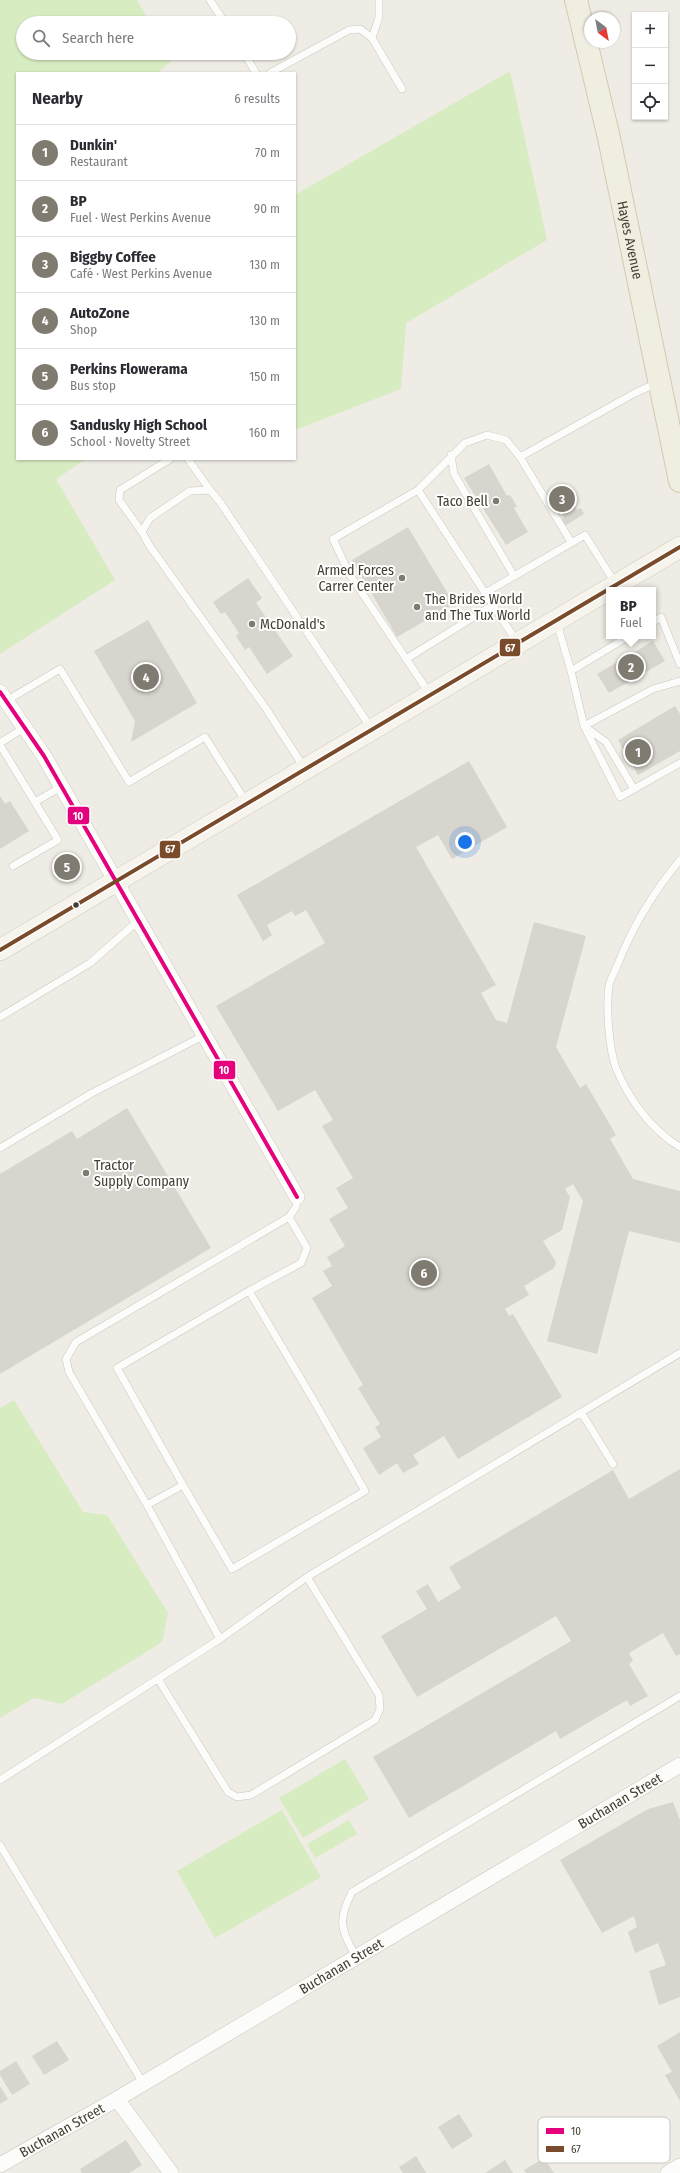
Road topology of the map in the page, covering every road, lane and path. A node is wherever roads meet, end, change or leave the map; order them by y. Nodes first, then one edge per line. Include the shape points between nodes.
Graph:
1 (210, 0) edge
2 (379, 0) edge
3 (576, 0) edge
4 (220, 16) edge
5 (372, 38) junction
6 (296, 59) edge
7 (248, 60) edge
8 (294, 60) edge
9 (255, 72) edge
10 (272, 72) edge
11 (402, 89) dead end
12 (659, 382) junction
13 (451, 455) junction
14 (520, 457) junction
15 (168, 460) edge
16 (189, 460) edge
17 (680, 481) edge
18 (210, 490) junction
19 (418, 490) junction
20 (142, 532) junction
21 (571, 542) junction
22 (680, 547) edge
23 (514, 576) junction
24 (616, 585) junction
25 (613, 587) edge
26 (606, 591) edge
27 (485, 593) junction
28 (493, 605) junction
29 (656, 620) edge
30 (556, 621) junction
31 (625, 639) edge
32 (518, 644) junction
33 (406, 659) junction
34 (680, 664) edge
35 (571, 671) junction
36 (680, 681) edge
37 (431, 696) junction
38 (3, 697) edge
39 (584, 726) junction
40 (24, 728) junction
41 (373, 730) junction
42 (0, 744) edge
43 (680, 763) edge
44 (305, 769) junction
45 (61, 787) junction
46 (634, 789) junction
47 (35, 802) junction
48 (247, 804) junction
49 (680, 860) edge
50 (13, 866) dead end
51 (116, 880) junction
52 (139, 920) junction
53 (2, 946) edge
54 (0, 1017) edge
55 (205, 1035) junction
56 (680, 1147) edge
57 (0, 1148) edge
58 (297, 1197) joint
59 (289, 1217) junction
60 (249, 1291) junction
61 (680, 1353) edge
62 (581, 1412) junction
63 (613, 1464) dead end
64 (183, 1485) junction
65 (146, 1506) junction
66 (307, 1577) junction
67 (220, 1639) junction
68 (158, 1679) junction
69 (680, 1696) edge
70 (680, 1765) edge
71 (0, 1780) edge
72 (0, 1845) edge
73 (356, 1957) junction
74 (143, 2083) junction
75 (116, 2099) junction
76 (0, 2165) edge
77 (680, 2166) edge
78 (171, 2173) edge
79 (668, 2173) edge

1 - 4 lane
2 - 5 lane via 379,17
3 - 12 main road, Hayes Avenue via 609,138
5 - 6 lane via 360,29 348,30
5 - 11 lane
7 - 9 lane
8 - 10 lane
12 - 14 lane
12 - 17 main road, Hayes Avenue
13 - 14 lane via 465,443 487,436 506,440
13 - 19 lane
13 - 23 lane via 454,474
14 - 21 lane
15 - 20 lane via 120,490 119,500
16 - 18 lane
18 - 20 lane via 190,491 150,518
18 - 41 lane
19 - 27 lane
19 - 33 lane via 333,539 350,575
20 - 44 lane via 265,707
21 - 23 lane
21 - 24 lane via 585,535
22 - 24 main road
23 - 27 lane
24 - 25 main road
26 - 30 main road
27 - 28 lane
28 - 32 lane
28 - 33 lane
29 - 34 lane via 661,617
30 - 32 main road
30 - 35 lane
31 - 35 lane
32 - 37 main road
33 - 37 lane
35 - 39 lane
36 - 39 lane via 653,689
37 - 41 main road
38 - 40 street
38 - 48 lane via 60,669 129,782 205,737
39 - 46 lane via 606,742
39 - 46 lane via 620,797
40 - 42 lane
40 - 45 street
41 - 44 main road
42 - 47 lane
43 - 46 lane
44 - 48 main road
45 - 47 lane
45 - 51 street
47 - 50 lane via 58,840
48 - 51 main road
49 - 56 lane via 661,882 623,950 609,985 608,1016 616,1066 629,1094 650,1122
51 - 52 street
51 - 53 main road
52 - 54 lane via 90,963
52 - 55 street
55 - 57 lane via 92,1094
55 - 58 street
58 - 59 lane via 296,1207
59 - 60 lane via 307,1248 301,1263
59 - 65 lane via 76,1342 66,1359 69,1372
60 - 64 lane via 117,1368
60 - 64 lane via 365,1491 232,1569
61 - 62 lane
62 - 63 lane
62 - 66 lane
64 - 65 lane
65 - 67 lane
66 - 67 lane
66 - 68 lane via 379,1695 380,1709 375,1720 250,1795 237,1797 228,1792
67 - 68 lane
68 - 71 lane
69 - 73 lane via 352,1892 343,1909 343,1933
70 - 73 street, Buchanan Street
72 - 74 lane
73 - 74 street, Buchanan Street
74 - 75 street, Buchanan Street
75 - 76 street, Buchanan Street
75 - 78 street
77 - 79 street

